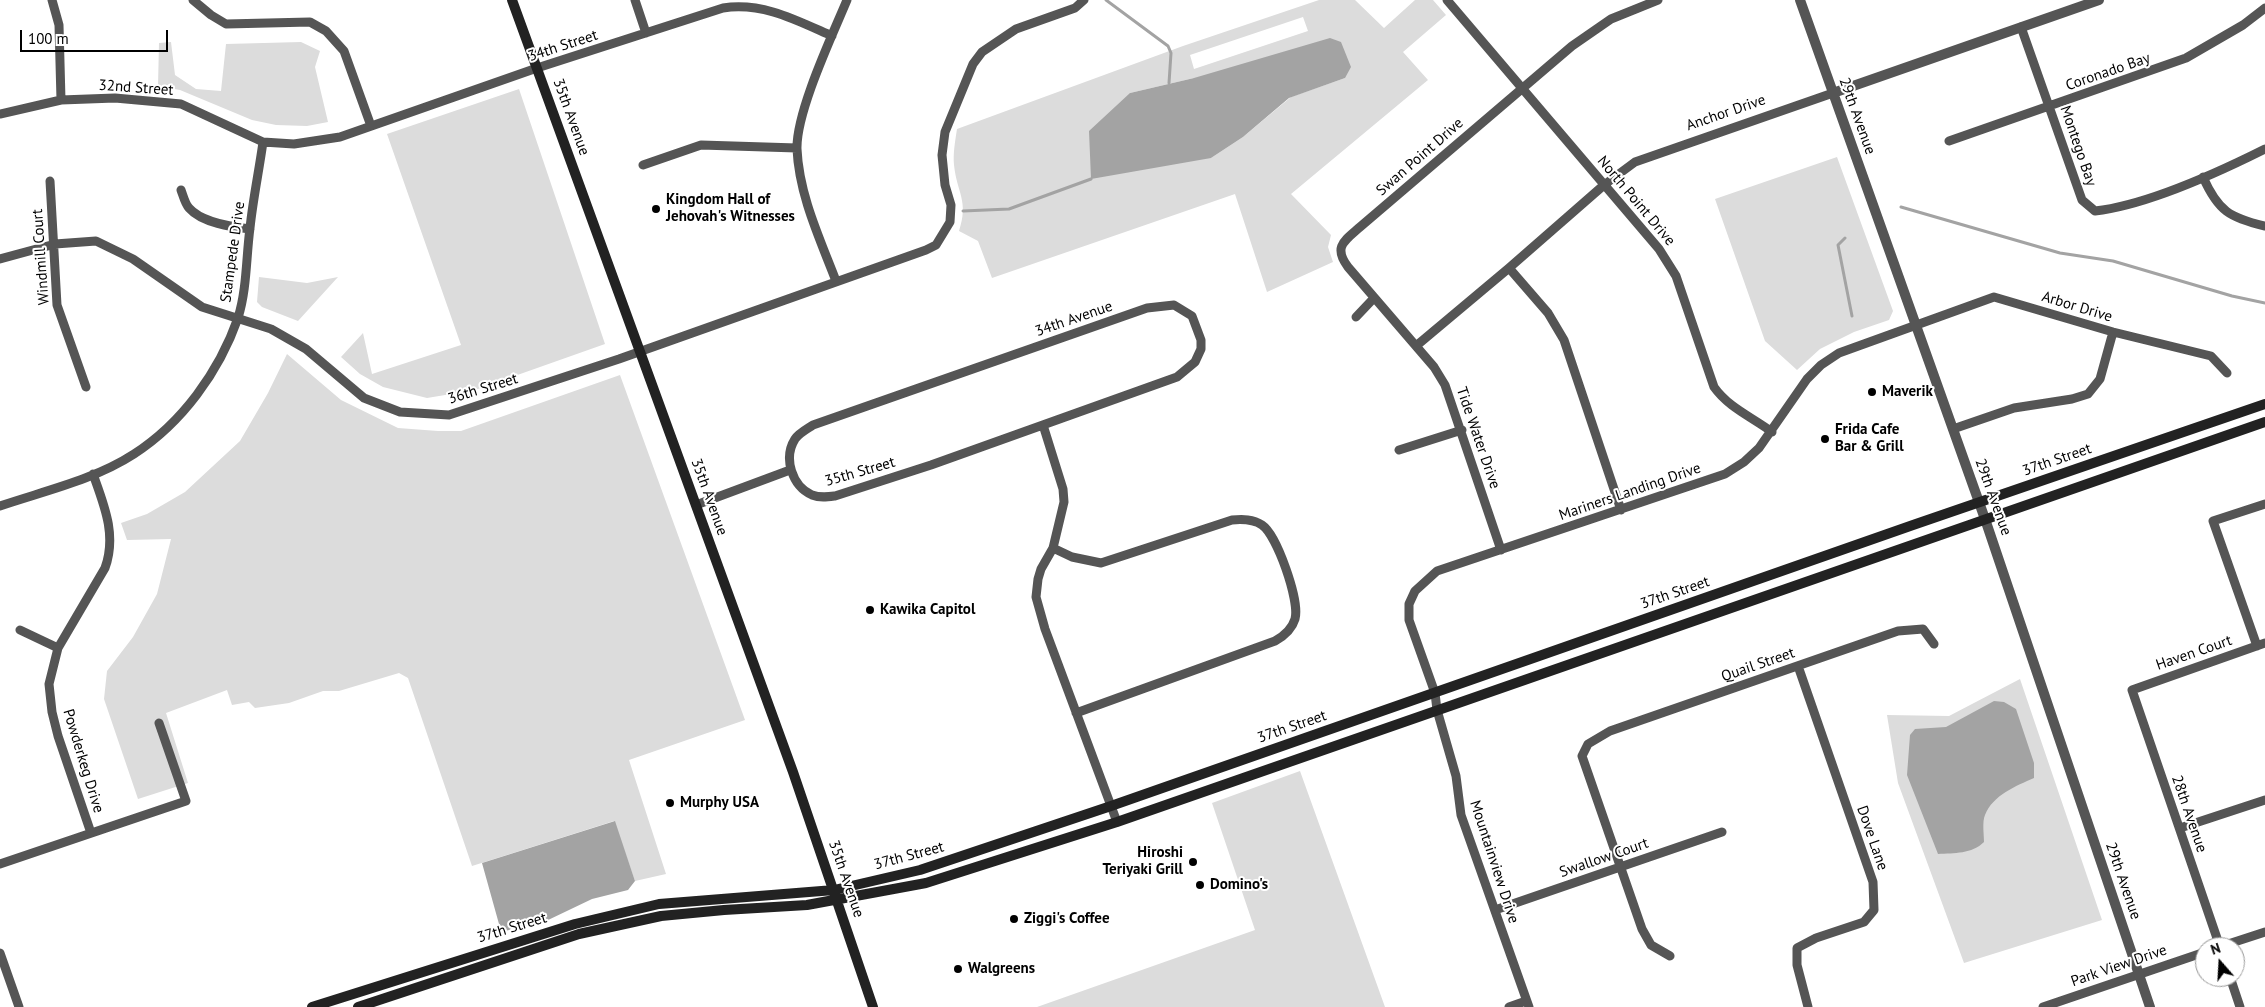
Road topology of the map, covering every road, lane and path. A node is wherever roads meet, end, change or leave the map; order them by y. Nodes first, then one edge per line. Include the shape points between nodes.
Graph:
1 (52, 0) edge
2 (193, 0) edge
3 (512, 0) edge
4 (635, 0) edge
5 (847, 0) edge
6 (1084, 0) edge
7 (1448, 0) edge
8 (1658, 0) edge
9 (1800, 0) edge
10 (2099, 0) edge
11 (2265, 8) edge
12 (2021, 27) junction
13 (646, 33) junction
14 (832, 36) junction
15 (537, 68) junction
16 (1522, 88) junction
17 (1833, 93) junction
18 (62, 100) junction
19 (2050, 107) junction
20 (0, 114) edge
21 (371, 126) junction
22 (1949, 141) dead end
23 (263, 142) junction
24 (797, 148) junction
25 (2265, 149) edge
26 (643, 165) dead end
27 (2203, 177) junction
28 (50, 181) dead end
29 (1604, 184) junction
30 (181, 190) dead end
31 (2265, 226) edge
32 (250, 229) junction
33 (54, 244) junction
34 (1341, 249) joint
35 (0, 259) edge
36 (1509, 268) junction
37 (836, 282) junction
38 (1374, 298) junction
39 (1356, 317) dead end
40 (238, 318) junction
41 (1916, 325) junction
42 (2113, 332) junction
43 (1416, 346) junction
44 (639, 351) junction
45 (2227, 374) dead end
46 (86, 387) dead end
47 (2265, 404) edge
48 (2265, 422) edge
49 (1043, 425) junction
50 (1953, 429) junction
51 (1462, 430) junction
52 (1772, 432) junction
53 (1399, 450) dead end
54 (790, 470) junction
55 (93, 474) junction
56 (1978, 503) junction
57 (2265, 504) edge
58 (696, 505) junction
59 (0, 506) edge
60 (1621, 510) junction
61 (1985, 519) junction
62 (1053, 548) junction
63 (1501, 550) junction
64 (20, 630) dead end
65 (1934, 644) dead end
66 (2261, 644) edge
67 (58, 648) junction
68 (1798, 666) junction
69 (2132, 690) joint
70 (1435, 693) junction
71 (1437, 710) junction
72 (1076, 713) junction
73 (160, 723) dead end
74 (2265, 800) edge
75 (1111, 806) junction
76 (1117, 822) junction
77 (2180, 828) junction
78 (1722, 832) dead end
79 (91, 833) junction
80 (0, 864) edge
81 (1620, 867) junction
82 (836, 895) junction
83 (1495, 910) junction
84 (2265, 932) edge
85 (2217, 937) edge
86 (2245, 939) edge
87 (0, 953) edge
88 (2195, 955) edge
89 (1670, 956) dead end
90 (2139, 974) junction
91 (2233, 987) edge
92 (1527, 1004) edge
93 (19, 1007) edge
94 (312, 1007) edge
95 (358, 1007) edge
96 (872, 1007) edge
97 (1509, 1007) edge
98 (1808, 1007) edge
99 (2043, 1007) edge
100 (2150, 1007) edge
101 (2240, 1007) edge

1 - 18 street via 58,25
2 - 21 street via 226,24 310,22 326,31 344,51
3 - 15 main road, 35th Avenue
4 - 13 street
5 - 14 street
6 - 37 street via 1075,8 1016,29 982,52 973,64 945,132 942,154 951,205 950,222 936,245
7 - 16 street, North Point Drive
8 - 16 street, Swan Point Drive via 1611,19 1592,31
9 - 17 street, 29th Avenue
10 - 12 street, Anchor Drive
11 - 19 street, Coronado Bay via 2236,30 2186,58
12 - 17 street, Anchor Drive
12 - 19 street, Montego Bay
13 - 14 street, 34th Street via 710,11 743,6 772,10
13 - 15 street, 34th Street
14 - 24 street via 806,104
15 - 21 street, 34th Street
15 - 44 main road, 35th Avenue
16 - 29 street, North Point Drive
16 - 34 street, Swan Point Drive via 1360,226 1344,241
17 - 29 street, Anchor Drive via 1652,155 1635,162
17 - 41 street, 29th Avenue
18 - 20 street, 32nd Street
18 - 23 street, 32nd Street via 116,98 181,104
19 - 22 street, Coronado Bay
19 - 27 street, Montego Bay via 2082,200 2095,210 2121,208
21 - 23 street, 34th Street via 340,136 294,144
23 - 32 street, Stampede Drive
24 - 26 street via 700,145
24 - 37 street via 802,189
25 - 27 street, Montego Bay
27 - 31 street via 2230,216
28 - 33 street, Windmill Court
29 - 36 street, Anchor Drive
29 - 52 street, North Point Drive via 1659,249 1676,276 1714,387 1736,409
30 - 32 street via 189,208 205,218 227,227
32 - 40 street, Stampede Drive via 247,272
33 - 35 street, 36th Street
33 - 40 street, 36th Street via 96,241 133,259 202,307
33 - 46 street, Windmill Court via 56,305
34 - 38 street, Tide Water Drive via 1342,258
36 - 43 street, Anchor Drive
36 - 60 street via 1548,313 1564,340
37 - 44 street
38 - 39 street
38 - 43 street, Tide Water Drive
40 - 44 street, 36th Street via 271,329 306,349 364,398 400,412 449,416
40 - 55 street, Stampede Drive via 200,392 174,422 134,454
41 - 42 street, Arbor Drive via 1994,297
41 - 50 street, 29th Avenue
41 - 52 street, Mariners Landing Drive via 1846,350 1821,365 1806,379
42 - 45 street, Arbor Drive via 2211,356
42 - 50 street via 2100,379 2088,394 2014,408
43 - 51 street, Tide Water Drive via 1445,385
44 - 58 main road, 35th Avenue
47 - 56 main road, 37th Street
48 - 61 main road, 37th Street
49 - 54 street, 35th Street via 835,496 823,498 808,492
49 - 54 street, 34th Avenue via 1189,370 1195,362 1201,340 1192,316 1174,305 1147,308 845,412 813,425 796,438 789,455
49 - 62 street via 1063,490 1063,512
50 - 56 street, 29th Avenue
51 - 53 street
51 - 63 street, Tide Water Drive
52 - 60 street, Mariners Landing Drive via 1744,462 1725,474
54 - 58 street
55 - 59 street, Stampede Drive
55 - 67 street, Powderkeg Drive via 111,534 109,556
56 - 61 street, 29th Avenue
56 - 70 main road, 37th Street
57 - 66 street via 2213,521
58 - 82 main road, 35th Avenue
60 - 63 street, Mariners Landing Drive
61 - 71 main road, 37th Street
61 - 90 street, 29th Avenue
62 - 72 street via 1041,569 1036,597
62 - 72 street via 1072,557 1101,563 1232,520 1249,520 1263,525 1269,532 1296,604 1292,627 1275,641
63 - 70 street, Mariners Landing Drive via 1436,571 1415,590 1409,604 1409,620
64 - 67 street
65 - 68 street, Quail Street via 1923,630 1898,631
66 - 69 street, Haven Court
67 - 79 street, Powderkeg Drive via 49,684 52,712
68 - 81 street, Quail Street via 1610,731 1588,744 1582,756
68 - 98 street, Dove Lane via 1873,882 1874,910 1864,922 1797,948 1797,965
69 - 77 street, 28th Avenue
70 - 71 street, Mountainview Drive
70 - 75 main road, 37th Street
71 - 76 main road, 37th Street
71 - 83 street, Mountainview Drive via 1456,776 1461,815
72 - 75 street
73 - 79 street via 186,801
74 - 77 street
75 - 76 street
75 - 82 main road, 37th Street
76 - 82 main road, 37th Street via 926,883
77 - 85 street, 28th Avenue
78 - 81 street, Swallow Court
79 - 80 street
81 - 83 street, Swallow Court
81 - 89 street via 1642,929 1651,945
82 - 94 main road, 37th Street via 658,904 575,924
82 - 95 main road, 37th Street via 807,905 661,916 579,934
82 - 96 main road, 35th Avenue
83 - 92 street, Mountainview Drive
84 - 86 street
87 - 93 street
88 - 90 street, Park View Drive
90 - 99 street, Park View Drive
90 - 100 street, 29th Avenue
91 - 101 street
92 - 97 street

